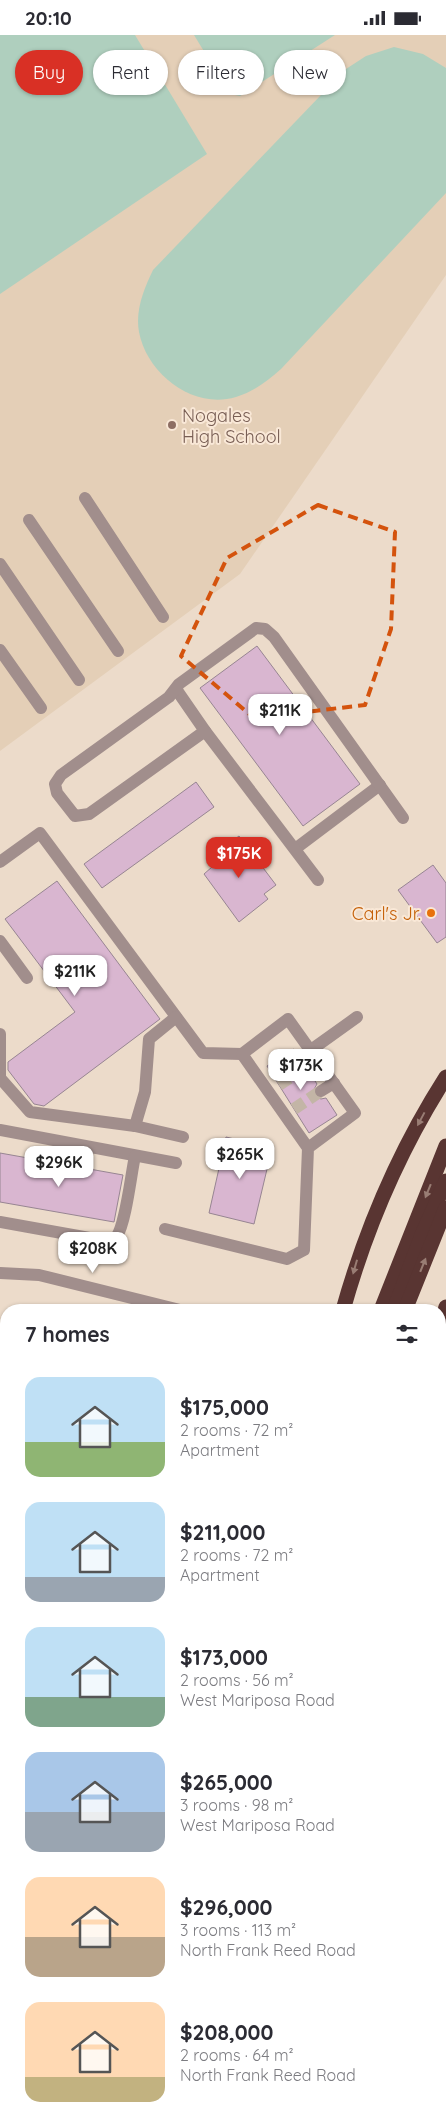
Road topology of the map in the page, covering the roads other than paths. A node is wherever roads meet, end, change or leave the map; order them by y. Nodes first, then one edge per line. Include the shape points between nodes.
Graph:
1 (85, 499) dead end
2 (30, 520) dead end
3 (0, 564) edge
4 (163, 617) dead end
5 (0, 650) edge
6 (118, 651) dead end
7 (79, 680) dead end
8 (176, 689) junction
9 (41, 708) dead end
10 (205, 731) junction
11 (380, 785) junction
12 (403, 818) dead end
13 (295, 849) junction
14 (0, 862) edge
15 (318, 880) dead end
16 (0, 941) edge
17 (27, 978) dead end
18 (176, 1017) junction
19 (356, 1017) dead end
20 (0, 1034) edge
21 (242, 1054) junction
22 (314, 1055) junction
23 (306, 1067) tunnel mouth
24 (446, 1077) edge
25 (0, 1078) edge
26 (334, 1083) junction
27 (321, 1091) tunnel mouth
28 (135, 1126) junction
29 (0, 1130) edge
30 (183, 1137) dead end
31 (446, 1146) edge
32 (308, 1148) junction
33 (135, 1156) junction
34 (176, 1163) dead end
35 (446, 1181) edge
36 (446, 1208) edge
37 (0, 1222) edge
38 (165, 1229) dead end
39 (0, 1273) edge
40 (141, 1304) edge
41 (345, 1304) edge
42 (383, 1304) edge
43 (396, 1304) edge
44 (407, 1304) edge

1 - 4 street
2 - 6 street
3 - 7 street
5 - 9 street
8 - 10 street
8 - 10 street via 62,775 55,784 56,793 66,808 74,816 89,814
8 - 11 street via 241,637 256,628 265,629
10 - 13 street
11 - 12 street
11 - 13 street
13 - 15 street
14 - 18 street via 40,833
16 - 17 street
18 - 21 street via 203,1053
18 - 28 street via 149,1039 144,1092
19 - 22 street
20 - 25 street
21 - 22 street via 288,1019
21 - 32 street via 274,1089
22 - 23 street
22 - 26 street
24 -> 41 highway via 380,1204 357,1259
25 - 28 street via 30,1112
26 - 27 street
26 - 32 street via 356,1113
28 - 30 street
29 - 33 street
31 -> 42 highway
32 - 38 street via 304,1250 287,1259
33 - 34 street
33 - 37 street via 117,1236 111,1240
35 - 43 highway
44 -> 36 highway
39 - 40 street via 39,1275

